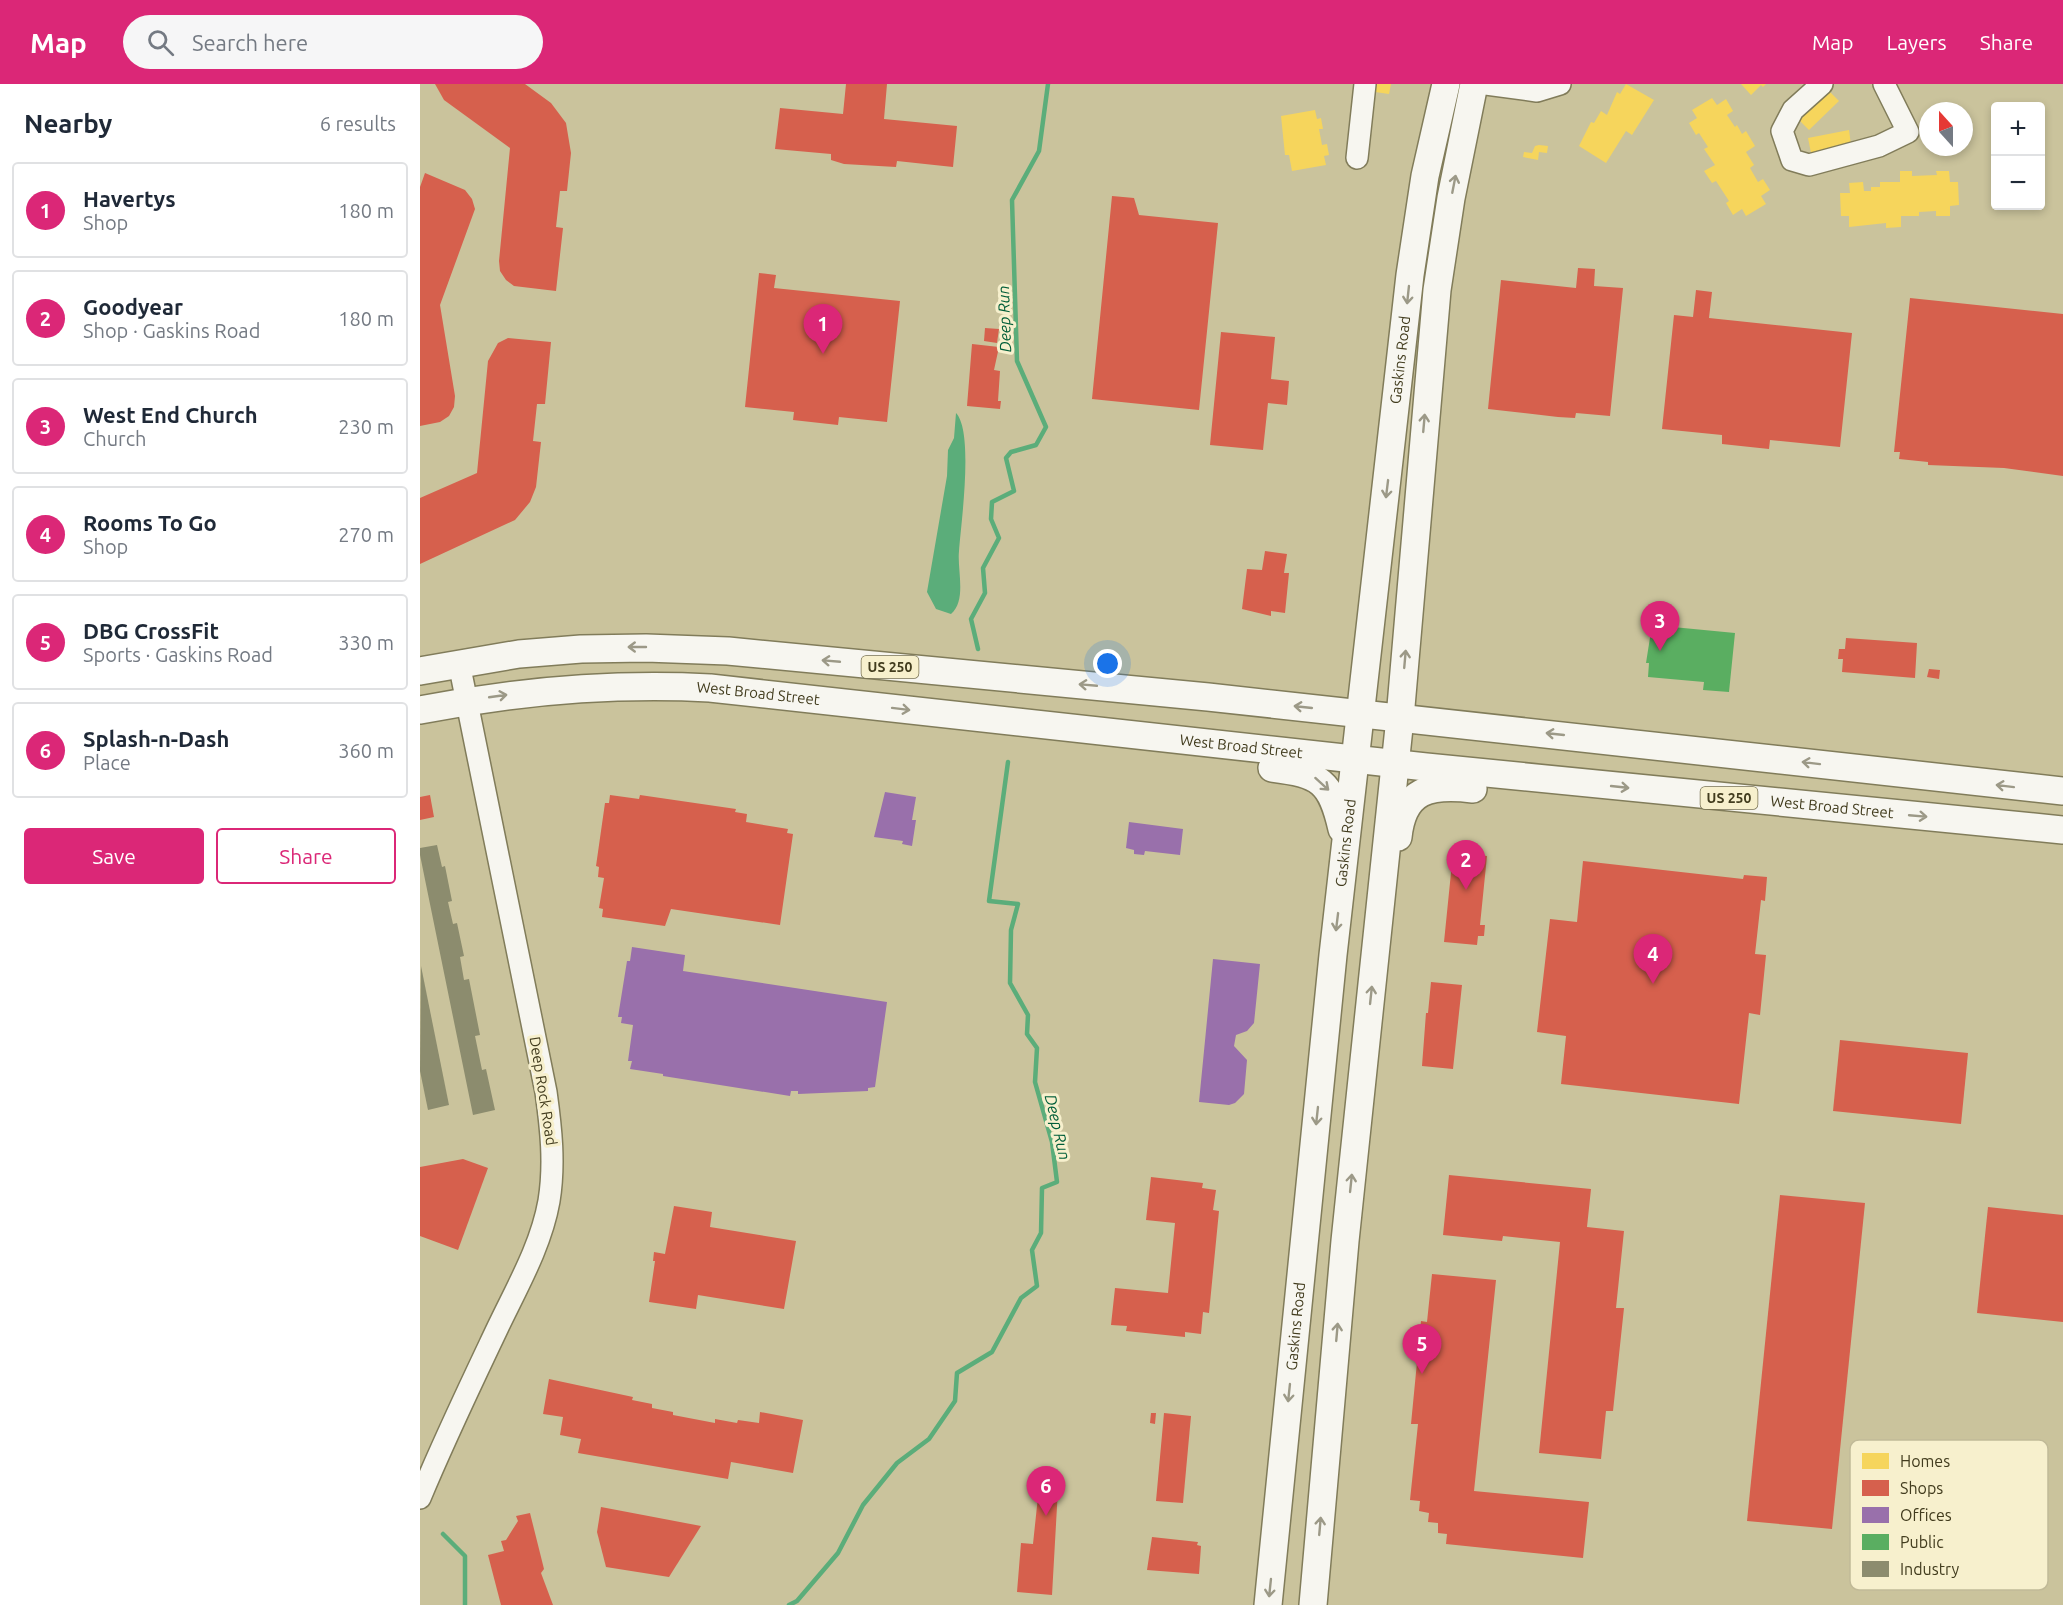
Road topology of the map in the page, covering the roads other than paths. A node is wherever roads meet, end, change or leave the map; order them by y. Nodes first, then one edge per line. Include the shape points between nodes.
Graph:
1 (1365, 84) edge
2 (1446, 84) edge
3 (1474, 84) edge
4 (1486, 84) edge
5 (1560, 84) edge
6 (1822, 84) edge
7 (1884, 84) edge
8 (1357, 158) dead end
9 (459, 663) junction
10 (420, 671) edge
11 (466, 701) junction
12 (420, 710) edge
13 (1361, 714) junction
14 (1400, 718) junction
15 (1105, 732) junction
16 (1356, 760) junction
17 (1394, 764) junction
18 (1580, 783) junction
19 (2063, 791) edge
20 (2063, 830) edge
21 (1346, 845) junction
22 (1375, 952) junction
23 (420, 1498) edge
24 (1268, 1605) edge
25 (1313, 1605) edge

1 - 8 street
2 -> 13 main road, Gaskins Road via 1425,176 1410,275
14 -> 3 main road, Gaskins Road via 1437,290
4 - 5 street via 1538,91
6 - 7 street via 1793,110 1782,131 1792,160 1809,165 1880,146 1908,132
9 - 10 main road, US 250
9 - 11 street, Deep Rock Road
13 -> 9 main road, US 250 via 700,649 581,649
11 - 12 main road, West Broad Street / US 250
11 -> 15 main road, West Broad Street / US 250 via 590,687 690,687
11 - 23 street, Deep Rock Road via 546,1092 552,1175 549,1202 534,1251
13 - 14 main road, US 250
13 - 16 main road, Gaskins Road
14 - 17 main road, Gaskins Road
19 -> 14 main road, US 250
15 - 16 main road, West Broad Street / US 250
15 -> 21 main road via 1164,757 1309,774 1331,792
16 - 17 main road, West Broad Street / US 250
16 - 21 main road, Gaskins Road
17 - 18 main road, West Broad Street / US 250
17 - 22 main road, Gaskins Road
18 -> 20 main road, West Broad Street / US 250
18 - 22 main road via 1488,791 1441,787 1415,797 1401,818 1390,916
21 -> 24 main road, Gaskins Road
25 -> 22 main road, Gaskins Road

